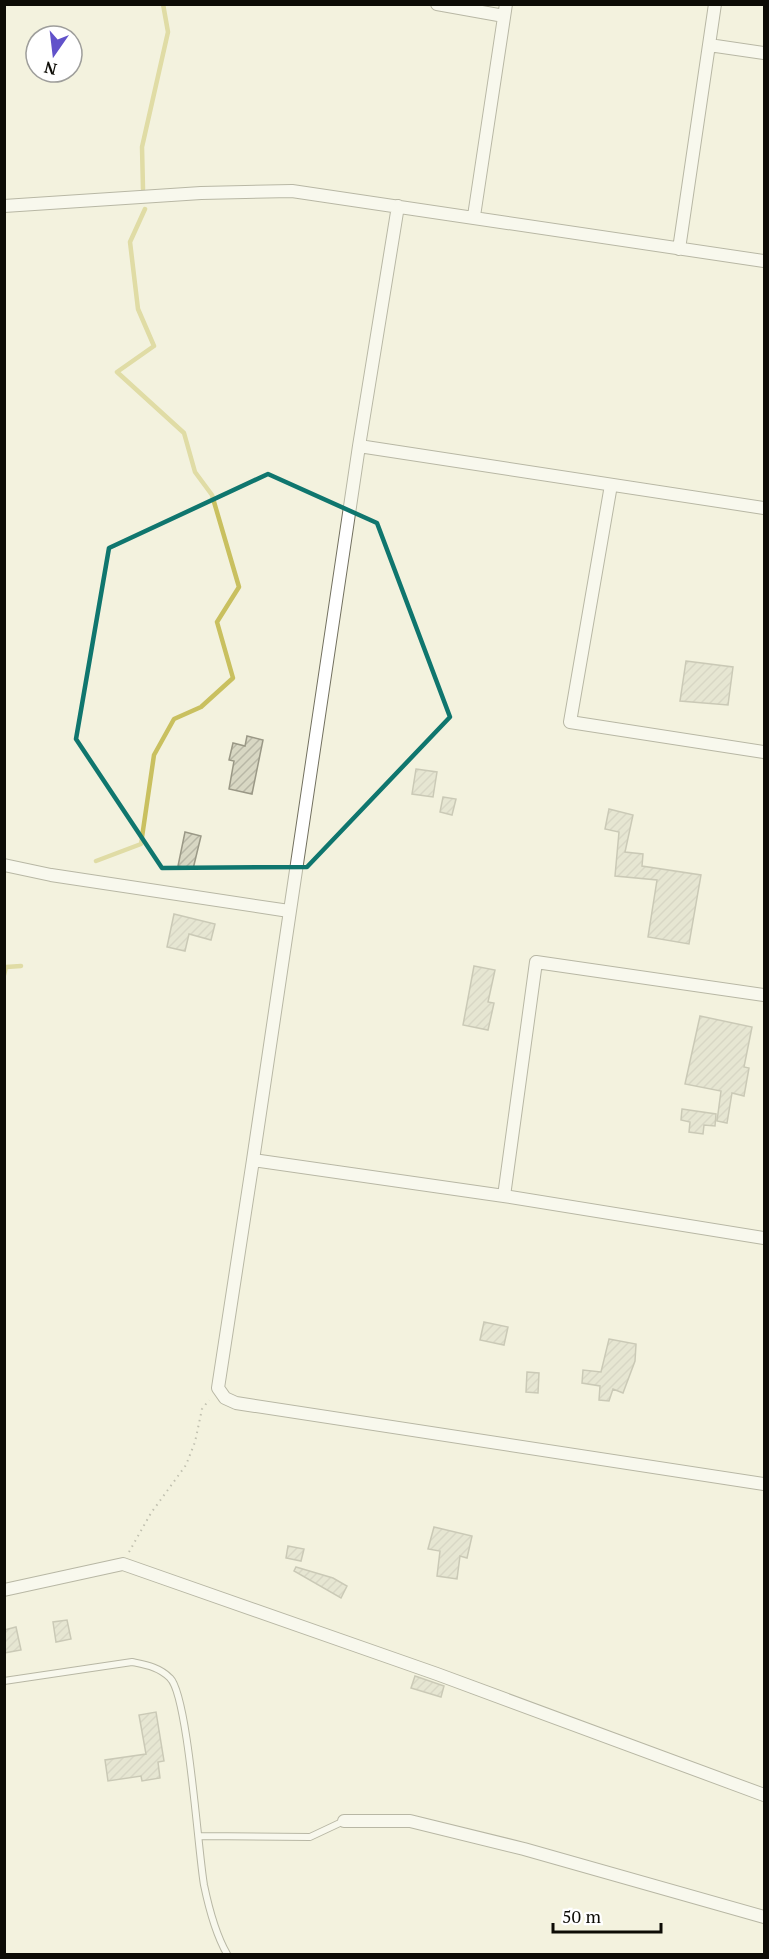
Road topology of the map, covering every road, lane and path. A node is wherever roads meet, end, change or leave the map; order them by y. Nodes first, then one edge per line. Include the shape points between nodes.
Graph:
1 (437, 4) edge
2 (715, 4) edge
3 (505, 10) edge
4 (709, 45) junction
5 (765, 53) edge
6 (4, 206) edge
7 (398, 206) junction
8 (474, 216) junction
9 (679, 249) junction
10 (765, 261) edge
11 (359, 446) junction
12 (611, 485) junction
13 (765, 508) edge
14 (765, 752) edge
15 (4, 865) edge
16 (289, 911) junction
17 (765, 995) edge
18 (253, 1161) junction
19 (504, 1196) junction
20 (765, 1238) edge
21 (218, 1388) junction
22 (765, 1484) edge
23 (123, 1564) junction
24 (4, 1590) edge
25 (4, 1681) edge
26 (765, 1795) edge
27 (344, 1821) joint
28 (199, 1836) junction
29 (765, 1917) edge
30 (226, 1954) edge

1 - 3 street
2 - 4 street
3 - 8 street
4 - 5 street
4 - 9 street
6 - 7 street via 292,191
7 - 8 street
7 - 11 street
8 - 9 street
9 - 10 street
11 - 12 street
11 - 16 street
12 - 13 street
12 - 14 street via 570,722
15 - 16 street
16 - 18 street
17 - 19 street via 537,962
18 - 19 street
18 - 21 street
19 - 20 street
21 - 22 street via 225,1398 236,1403
21 - 23 path via 202,1410 186,1465 151,1513
23 - 24 street
23 - 26 street
25 - 28 lane via 132,1662 152,1666 171,1679 179,1698
27 - 28 lane via 310,1837
27 - 29 street via 410,1821
28 - 30 lane via 211,1917

